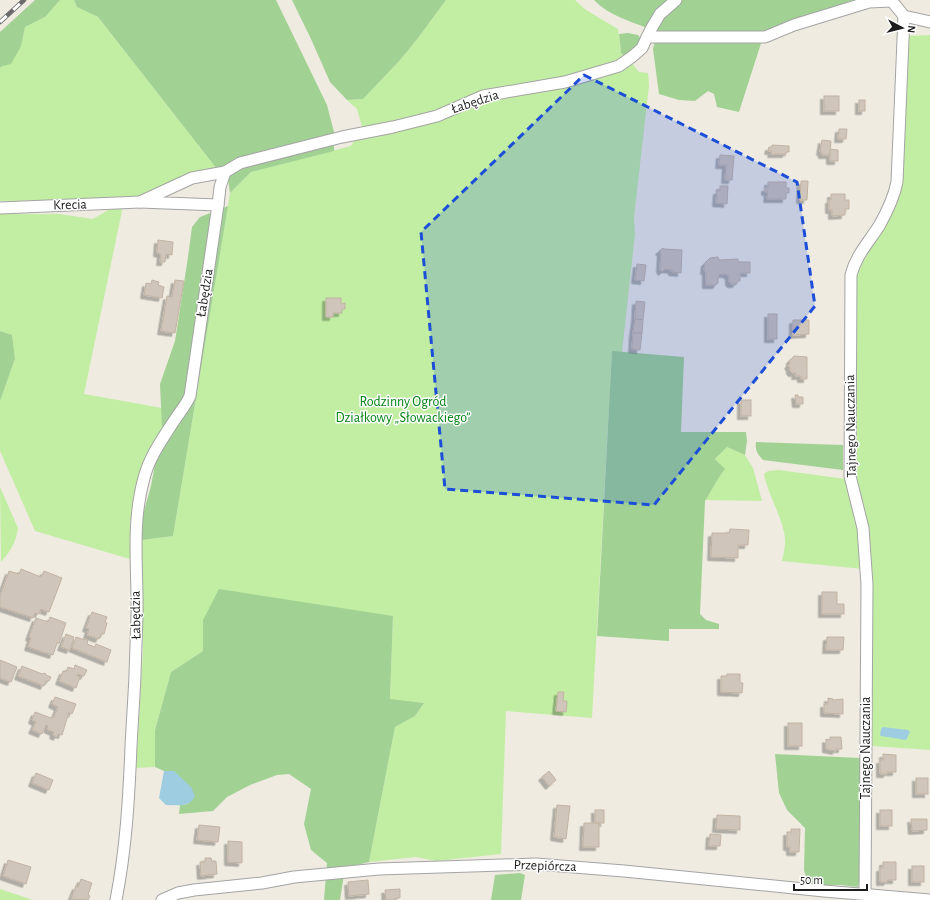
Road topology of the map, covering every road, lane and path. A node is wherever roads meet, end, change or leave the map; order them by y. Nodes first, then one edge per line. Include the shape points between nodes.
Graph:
1 (676, 0) edge
2 (891, 0) edge
3 (904, 16) junction
4 (930, 22) edge
5 (647, 37) junction
6 (225, 172) junction
7 (140, 202) junction
8 (218, 205) junction
9 (0, 208) edge
10 (865, 894) junction
11 (116, 900) edge
12 (162, 900) edge
13 (930, 900) edge

1 - 5 street, Łabędzia via 660,14
2 - 3 street
2 - 5 street via 869,2 794,25 765,37
3 - 4 street
3 - 10 street, Tajnego Nauczania via 897,182 880,224 856,259 851,275 850,476 863,528 867,585
5 - 6 street, Łabędzia via 642,48 619,66 565,82 483,96 436,116 342,136 240,163
6 - 7 street, Krecia via 188,179
6 - 8 street, Łabędzia
7 - 8 street, Krecia
7 - 9 street, Krecia
8 - 11 street, Łabędzia via 190,396 150,460 140,500 135,547 136,657 128,819
10 - 12 street, Przepiórcza via 536,864 379,868 194,890
10 - 13 street, Przepiórcza

